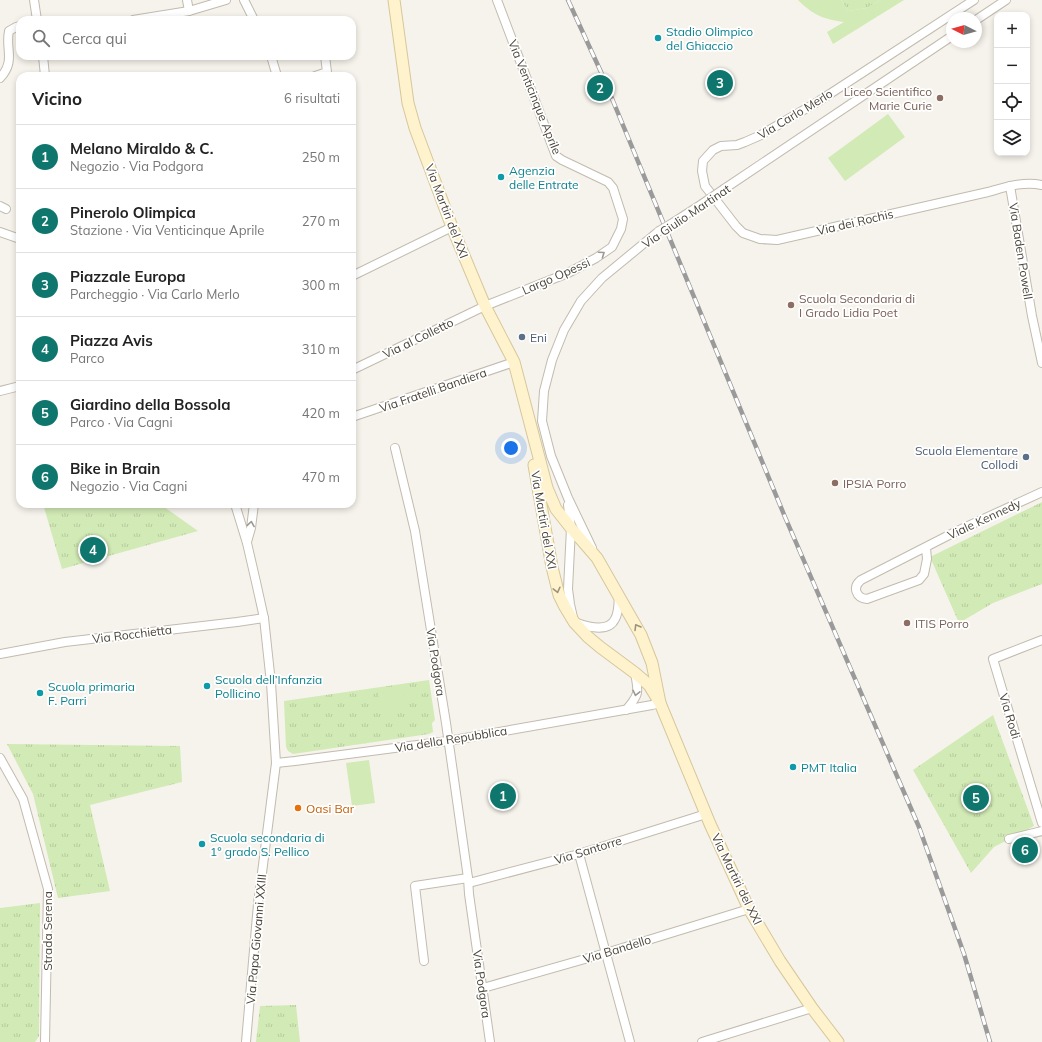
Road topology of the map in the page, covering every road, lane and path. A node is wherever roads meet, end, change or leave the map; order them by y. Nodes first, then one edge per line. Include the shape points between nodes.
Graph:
1 (34, 0) edge
2 (187, 0) edge
3 (226, 0) edge
4 (244, 0) edge
5 (394, 0) edge
6 (497, 0) edge
7 (974, 0) edge
8 (1006, 0) edge
9 (189, 11) junction
10 (36, 16) edge
11 (158, 16) edge
12 (252, 16) edge
13 (982, 16) edge
14 (16, 27) edge
15 (946, 40) edge
16 (43, 60) edge
17 (272, 60) edge
18 (326, 60) edge
19 (45, 72) edge
20 (276, 72) edge
21 (327, 72) edge
22 (0, 78) edge
23 (702, 171) joint
24 (1042, 185) edge
25 (1010, 186) junction
26 (613, 188) joint
27 (452, 227) junction
28 (0, 232) edge
29 (16, 238) edge
30 (356, 274) edge
31 (484, 306) junction
32 (514, 362) junction
33 (1042, 363) edge
34 (356, 368) edge
35 (16, 387) edge
36 (0, 391) edge
37 (527, 413) junction
38 (356, 416) edge
39 (395, 448) dead end
40 (1042, 492) edge
41 (568, 498) junction
42 (236, 508) edge
43 (254, 508) edge
44 (571, 528) junction
45 (246, 543) junction
46 (926, 548) junction
47 (597, 558) junction
48 (619, 597) junction
49 (264, 618) junction
50 (574, 622) junction
51 (1042, 640) edge
52 (0, 654) edge
53 (635, 673) junction
54 (660, 703) junction
55 (626, 710) junction
56 (448, 740) junction
57 (0, 758) edge
58 (276, 763) junction
59 (706, 814) junction
60 (1042, 823) edge
61 (1042, 831) edge
62 (1009, 839) dead end
63 (579, 854) junction
64 (469, 881) junction
65 (749, 909) junction
66 (606, 953) junction
67 (424, 961) dead end
68 (483, 988) junction
69 (812, 1008) junction
70 (46, 1042) edge
71 (246, 1042) edge
72 (490, 1042) edge
73 (630, 1042) edge
74 (702, 1042) edge
75 (838, 1042) edge

1 - 10 street
2 - 9 street
3 - 9 street
4 - 12 street
5 - 27 street, Via Martiri del XXI via 408,103
6 - 26 street, Via Venticinque Aprile via 556,156 608,182
7 - 23 street, Via Carlo Merlo via 819,101 761,135 737,145 721,146 713,150 703,161
8 - 13 street
9 - 11 street
14 - 22 street via 9,31 10,59
15 - 41 street, Via Giulio Martinat, bridge via 670,224 602,278 581,301 564,330 552,360 544,391 542,421 551,456
16 - 19 street
17 - 20 street
18 - 21 street
23 - 25 street, Via dei Rochis via 705,186 743,233 760,239 777,240
24 - 25 street, Via dei Rochis via 1033,183
25 - 33 street, Via Baden Powell
31 -> 26 street, Largo Opessi via 568,273 612,247 623,219
27 - 30 street
27 - 31 street, Via Martiri del XXI
28 - 29 street
31 - 32 street, Via Martiri del XXI
31 - 34 street, Via al Colletto
32 - 37 street, Via Martiri del XXI
32 - 38 street, Via Fratelli Bandiera
35 - 36 street
37 - 44 street, Via Martiri del XXI via 547,488 556,509
37 -> 50 street, Via Martiri del XXI via 536,479 558,595
39 - 56 street, Via Podgora via 415,531
40 - 46 street, Viale Kennedy
41 - 44 street, Via Martiri del XXI
41 - 47 street, Via Martiri del XXI
42 - 45 street, Via Papa Giovanni XXIII
45 -> 43 street
44 - 47 street, Via Martiri del XXI
44 - 50 street, Via Martiri del XXI via 568,588
45 - 49 street, Via Papa Giovanni XXIII
46 - 46 street, Viale Kennedy via 858,582 858,595 867,599 919,580 924,574
47 - 48 street, Via Martiri del XXI
48 - 50 street via 614,621 607,626 587,626
54 -> 48 street, Via Martiri del XXI via 652,663 641,635
49 - 52 street, Via Rocchietta via 66,642
49 - 58 street, Via Papa Giovanni XXIII
50 - 53 street, Via Martiri del XXI via 588,638
51 - 60 street, Via Rodi via 993,659
53 - 54 street, Via Martiri del XXI via 649,685
53 -> 55 street via 638,688 636,698
54 - 55 street, Via della Repubblica
54 - 59 street, Via Martiri del XXI
55 - 56 street, Via della Repubblica
56 - 58 street, Via della Repubblica
56 - 64 street, Via Podgora
57 - 70 street, Strada Serena via 23,798 48,889
58 - 71 street, Via Papa Giovanni XXIII via 258,904
59 - 63 street, Via Santorre
59 - 65 street, Via Martiri del XXI
61 - 62 street
63 - 64 street, Via Santorre
63 - 66 street
64 - 67 street via 415,886
64 - 68 street, Via Podgora
65 - 66 street, Via Bandello
65 - 69 street, Via Martiri del XXI
66 - 68 street, Via Bandello
66 - 73 street
68 - 72 street, Via Podgora
69 - 74 street
69 - 75 street, Via Martiri del XXI

